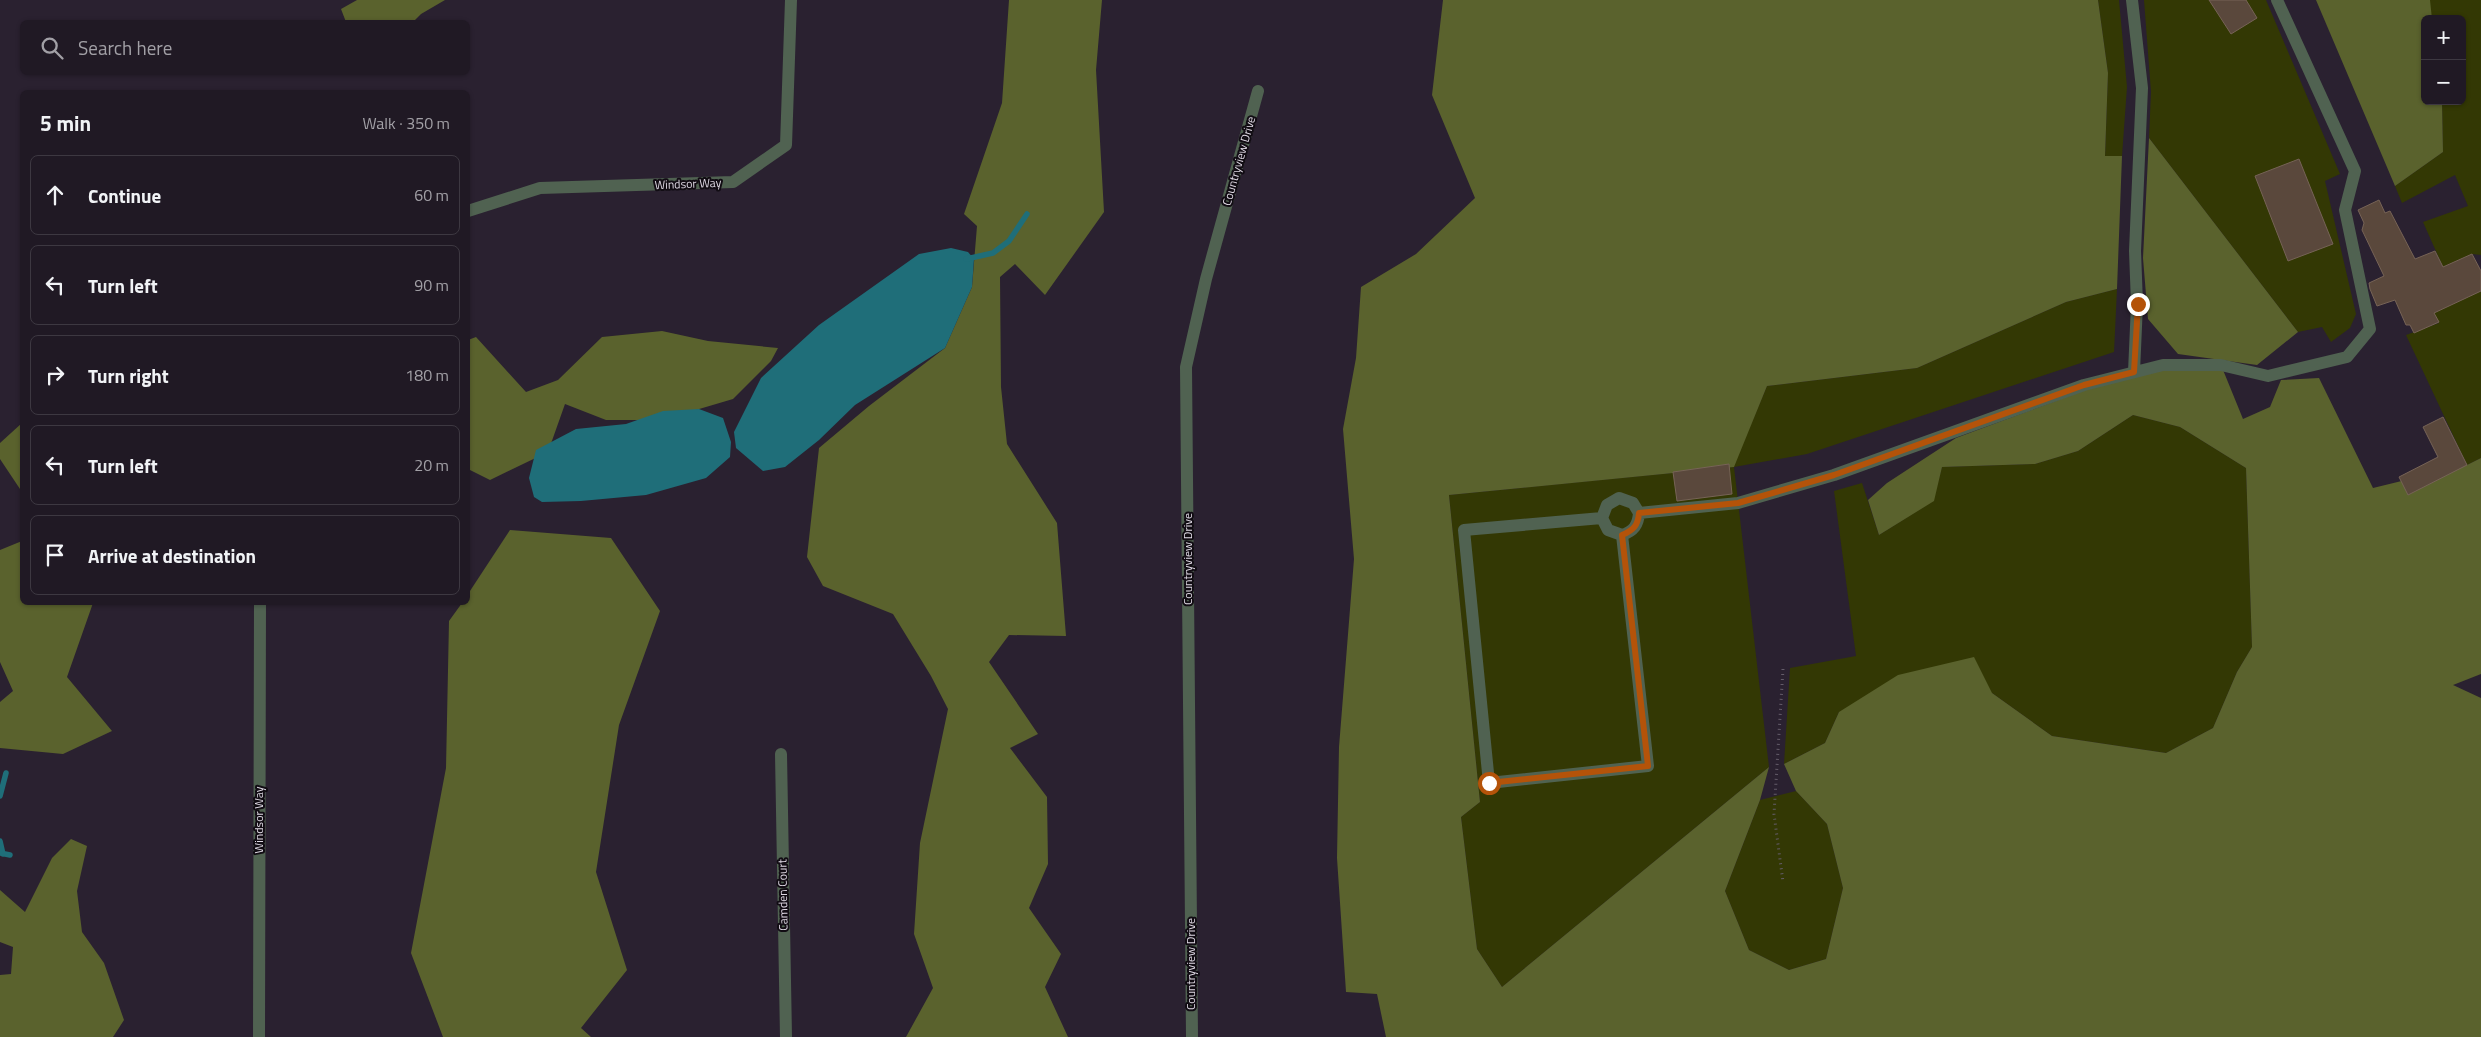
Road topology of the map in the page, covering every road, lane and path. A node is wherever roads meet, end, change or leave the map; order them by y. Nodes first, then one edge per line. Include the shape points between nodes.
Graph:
1 (791, 0) edge
2 (2132, 0) edge
3 (2277, 0) edge
4 (1258, 91) dead end
5 (470, 210) edge
6 (2134, 372) junction
7 (1639, 513) junction
8 (1602, 518) junction
9 (1622, 535) junction
10 (260, 605) edge
11 (1782, 669) dead end
12 (781, 754) dead end
13 (1782, 882) dead end
14 (259, 1037) edge
15 (786, 1037) edge
16 (1192, 1037) edge

1 - 5 street, Windsor Way via 786,145 733,182 540,188
2 - 6 street via 2142,88
3 - 6 street via 2355,171 2345,210 2370,329 2347,357 2268,376 2221,366 2163,366
4 - 16 street, Countryview Drive via 1206,278 1186,367
6 - 7 street via 2084,385 1834,475 1738,503
7 - 8 street via 1633,503 1619,498 1607,504
7 - 9 street via 1634,529
8 - 9 street via 1608,530
8 - 9 street via 1464,530 1489,783 1648,766
10 - 14 street, Windsor Way
11 - 13 path via 1774,814
12 - 15 street, Camden Court

